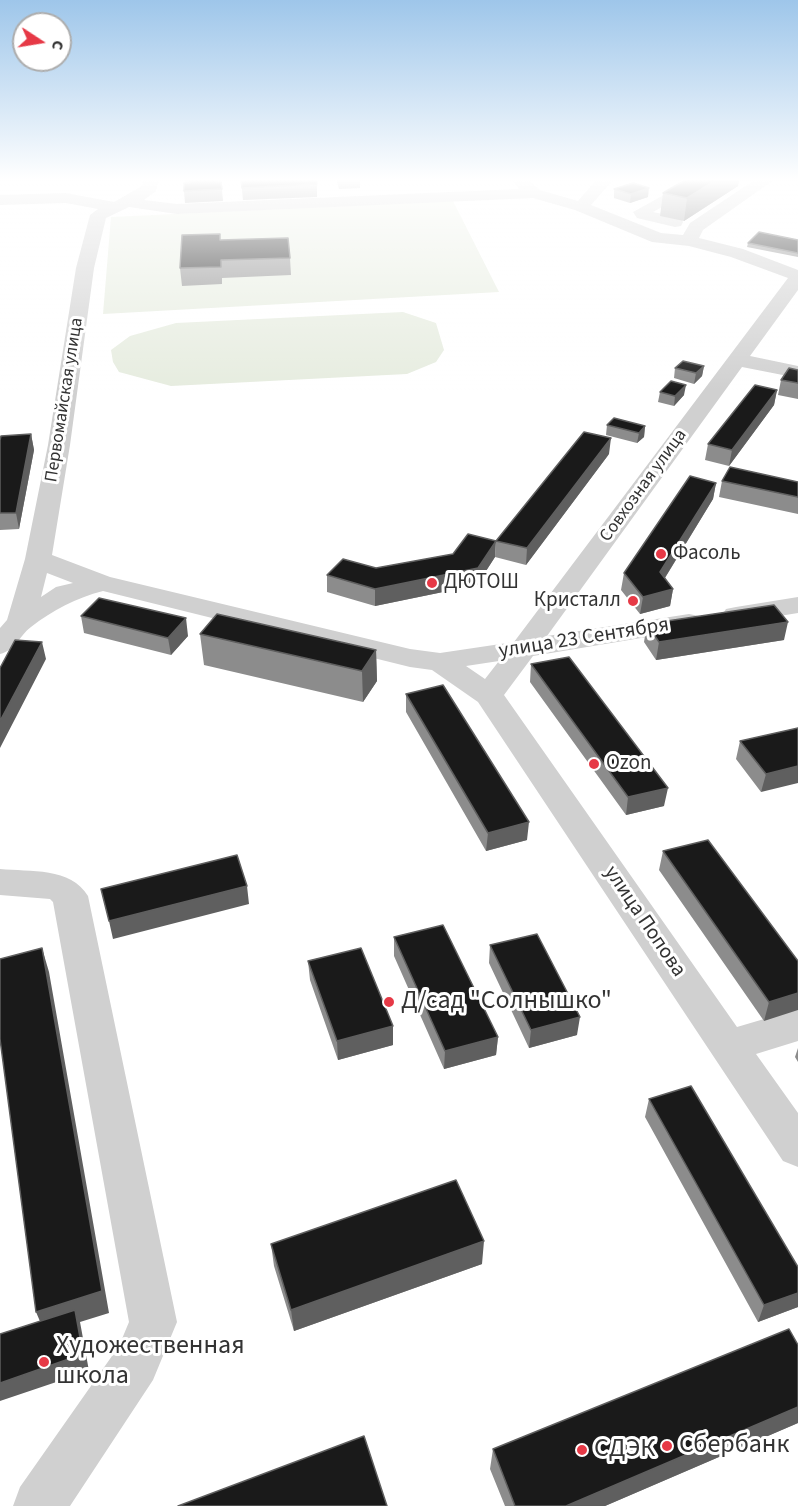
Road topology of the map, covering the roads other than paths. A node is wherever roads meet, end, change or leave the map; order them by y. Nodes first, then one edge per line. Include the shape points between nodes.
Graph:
1 (90, 249) edge
2 (729, 249) edge
3 (798, 276) edge
4 (790, 301) edge
5 (736, 360) junction
6 (798, 372) edge
7 (38, 559) junction
8 (102, 583) junction
9 (798, 605) edge
10 (20, 622) junction
11 (0, 645) edge
12 (524, 648) junction
13 (441, 662) junction
14 (489, 695) junction
15 (0, 882) edge
16 (798, 1025) edge
17 (728, 1046) junction
18 (798, 1148) edge
19 (39, 1506) edge

1 - 7 street, Первомайская улица
2 - 3 street
3 - 4 street, Совхозная улица
4 - 5 street, Совхозная улица
5 - 6 street
5 - 12 street, Совхозная улица
7 - 8 street, улица 23 Сентября
7 - 10 street, Первомайская улица
8 - 10 street, улица 23 Сентября via 66,592
8 - 13 street, улица 23 Сентября via 410,658
9 - 12 street, улица 23 Сентября
10 - 11 street, Первомайская улица
12 - 13 street, улица 23 Сентября
12 - 14 street, Совхозная улица
13 - 14 street, улица 23 Сентября
14 - 17 street, улица Попова
15 - 19 street via 58,887 70,896 153,1322 136,1363
16 - 17 street
17 - 18 street, улица Попова

